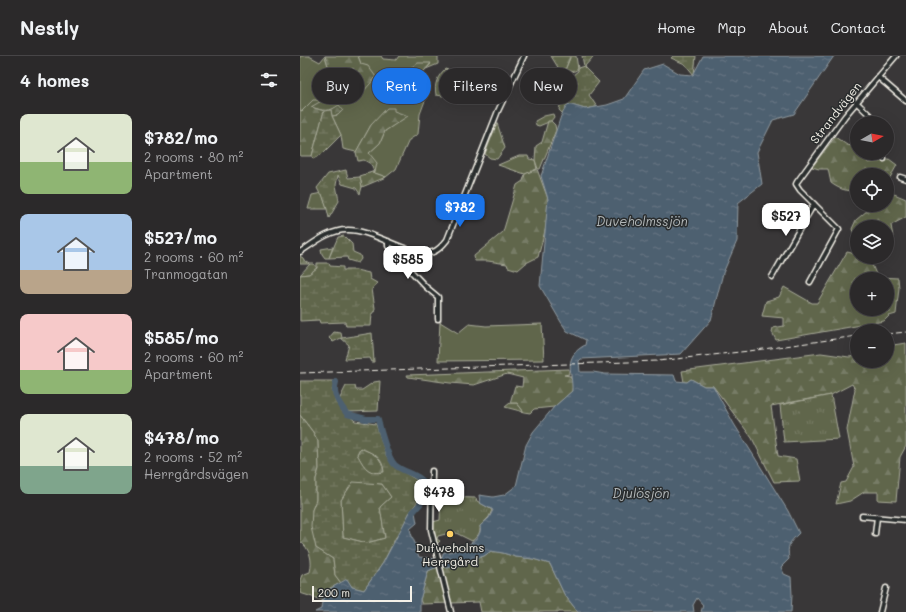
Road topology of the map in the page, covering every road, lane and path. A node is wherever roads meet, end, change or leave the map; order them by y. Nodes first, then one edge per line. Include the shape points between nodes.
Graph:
1 (524, 56) edge
2 (896, 56) edge
3 (878, 77) junction
4 (906, 101) edge
5 (856, 102) junction
6 (871, 116) edge
7 (900, 177) dead end
8 (906, 179) edge
9 (814, 204) junction
10 (388, 241) junction
11 (300, 252) edge
12 (772, 277) dead end
13 (810, 282) dead end
14 (438, 319) dead end
15 (432, 471) dead end
16 (862, 516) dead end
17 (877, 517) junction
18 (906, 520) edge
19 (875, 534) dead end
20 (886, 588) dead end
21 (451, 612) edge
22 (880, 612) edge

1 - 10 street via 444,244 433,252 420,253
2 - 3 street, Strandvägen
3 - 4 street
3 - 5 street, Strandvägen
5 - 6 street
5 - 9 street, Strandvägen via 796,184
7 - 8 street
9 - 12 street
9 - 13 street via 839,229
10 - 11 street via 362,232 340,230
10 - 14 street via 391,250 438,297
15 - 21 street via 431,530
16 - 17 street
17 - 18 street
17 - 19 street
20 - 22 street

